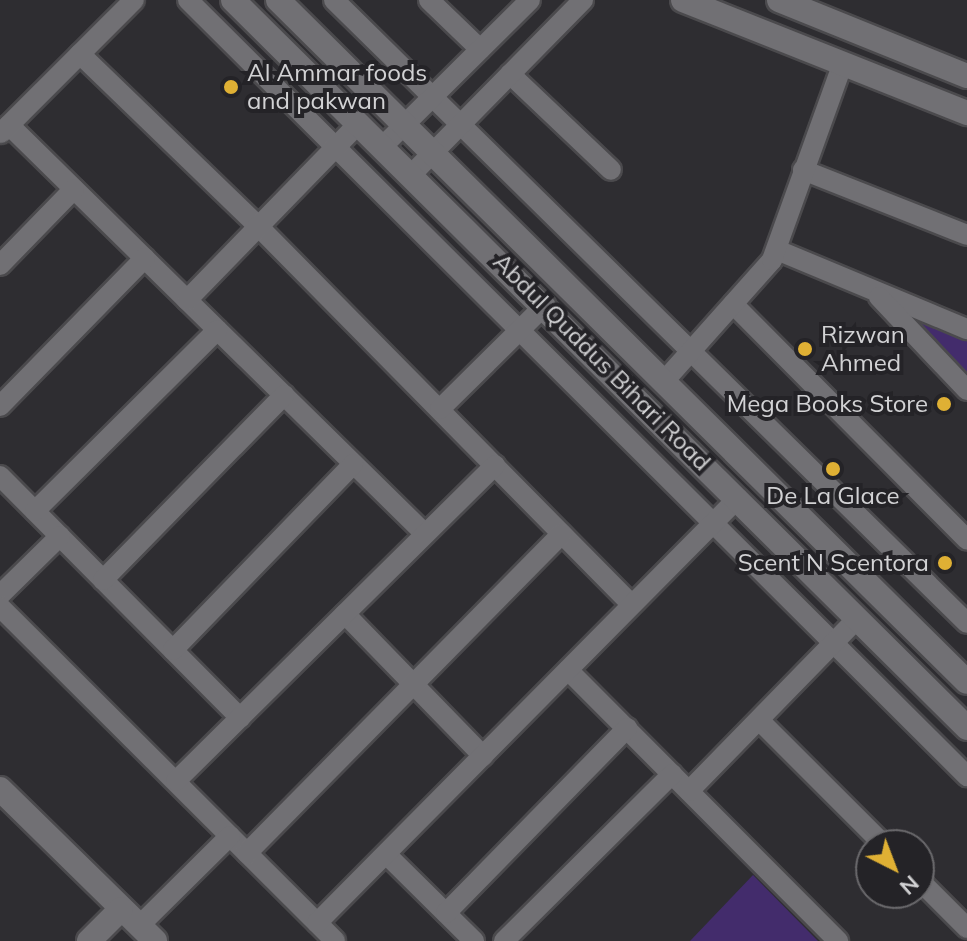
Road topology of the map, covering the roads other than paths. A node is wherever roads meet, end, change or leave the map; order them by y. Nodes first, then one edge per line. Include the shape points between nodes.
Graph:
1 (134, 0) edge
2 (188, 0) edge
3 (233, 0) edge
4 (278, 0) edge
5 (334, 0) edge
6 (429, 0) edge
7 (530, 0) edge
8 (583, 0) edge
9 (683, 0) edge
10 (779, 0) edge
11 (480, 49) junction
12 (80, 54) junction
13 (843, 63) junction
14 (510, 74) junction
15 (967, 76) edge
16 (431, 98) junction
17 (967, 113) edge
18 (359, 123) junction
19 (405, 124) junction
20 (459, 125) junction
21 (4, 129) edge
22 (383, 146) junction
23 (334, 149) junction
24 (433, 151) junction
25 (611, 170) dead end
26 (803, 170) junction
27 (412, 174) junction
28 (74, 189) junction
29 (258, 226) junction
30 (967, 235) edge
31 (777, 250) junction
32 (145, 258) junction
33 (0, 265) edge
34 (873, 291) junction
35 (187, 300) junction
36 (733, 304) junction
37 (545, 305) junction
38 (967, 329) edge
39 (217, 330) junction
40 (520, 330) junction
41 (691, 350) junction
42 (666, 379) junction
43 (967, 390) edge
44 (284, 395) junction
45 (0, 406) edge
46 (440, 409) junction
47 (353, 464) junction
48 (495, 465) junction
49 (0, 476) edge
50 (738, 498) junction
51 (35, 511) junction
52 (711, 524) junction
53 (425, 534) junction
54 (562, 534) junction
55 (60, 536) junction
56 (967, 540) edge
57 (103, 580) junction
58 (0, 595) edge
59 (629, 602) junction
60 (0, 607) edge
61 (345, 614) junction
62 (858, 618) junction
63 (967, 623) edge
64 (834, 642) junction
65 (173, 650) junction
66 (568, 670) junction
67 (967, 682) edge
68 (415, 687) junction
69 (240, 718) junction
70 (759, 720) junction
71 (627, 728) junction
72 (967, 728) edge
73 (483, 756) junction
74 (672, 774) junction
75 (967, 776) edge
76 (176, 781) junction
77 (0, 789) edge
78 (689, 791) junction
79 (868, 829) edge
80 (230, 836) junction
81 (247, 853) junction
82 (386, 854) junction
83 (935, 896) edge
84 (446, 913) junction
85 (317, 923) junction
86 (138, 925) edge
87 (967, 928) edge
88 (89, 941) edge
89 (335, 941) edge
90 (474, 941) edge
91 (504, 941) edge
92 (838, 941) edge

1 - 12 street
2 - 23 street
3 - 18 main road, Abdul Quddus Bihari Road
4 - 19 main road, Abdul Quddus Bihari Road
5 - 16 street
6 - 11 street
7 - 11 street
8 - 14 street
9 - 13 main road
10 - 15 main road
11 - 16 street
12 - 21 street
12 - 29 street
13 - 17 main road
13 - 26 street
14 - 20 street
14 - 25 street
16 - 19 street
16 - 20 street
18 - 22 main road, Abdul Quddus Bihari Road
18 - 23 street
19 - 22 street
19 - 24 main road, Abdul Quddus Bihari Road
20 - 24 street
20 - 41 street
21 - 28 street
22 - 27 main road, Abdul Quddus Bihari Road
23 - 29 street
23 - 40 street
24 - 27 street
24 - 42 main road, Abdul Quddus Bihari Road
26 - 30 street
26 - 31 street
27 - 37 main road, Abdul Quddus Bihari Road
28 - 32 street
28 - 33 street
29 - 35 street
29 - 46 street
31 - 34 street
31 - 36 street
32 - 35 street
32 - 45 street
34 - 38 street
34 - 43 street
35 - 39 street
36 - 41 street
36 - 56 street
37 - 40 street
37 - 50 main road, Abdul Quddus Bihari Road
39 - 44 street
39 - 51 street
40 - 46 street
40 - 52 street
41 - 42 street
41 - 63 street
42 - 67 main road, Abdul Quddus Bihari Road
44 - 47 street
44 - 57 street
46 - 48 street
47 - 53 street
47 - 65 street
48 - 53 street
48 - 54 street
49 - 51 street
50 - 52 street
50 - 62 main road, Abdul Quddus Bihari Road
51 - 55 street
52 - 59 street
52 - 64 street
53 - 61 street
54 - 59 street
54 - 68 street
55 - 57 street
55 - 58 street
57 - 65 street
59 - 66 street
60 - 76 street
61 - 68 street
61 - 69 street
62 - 64 street
62 - 72 main road, Abdul Quddus Bihari Road
64 - 70 street
64 - 75 street
65 - 69 street
66 - 71 street
66 - 73 street
68 - 73 street
68 - 81 street
69 - 76 street
70 - 78 street
70 - 79 street
71 - 74 street
71 - 84 street
73 - 82 street
74 - 78 street
74 - 91 street
76 - 80 street
77 - 86 main road
78 - 92 street
80 - 81 street
80 - 86 street
81 - 85 street
82 - 84 street
82 - 85 street
83 - 87 street
84 - 90 street
85 - 89 street
86 - 88 main road

